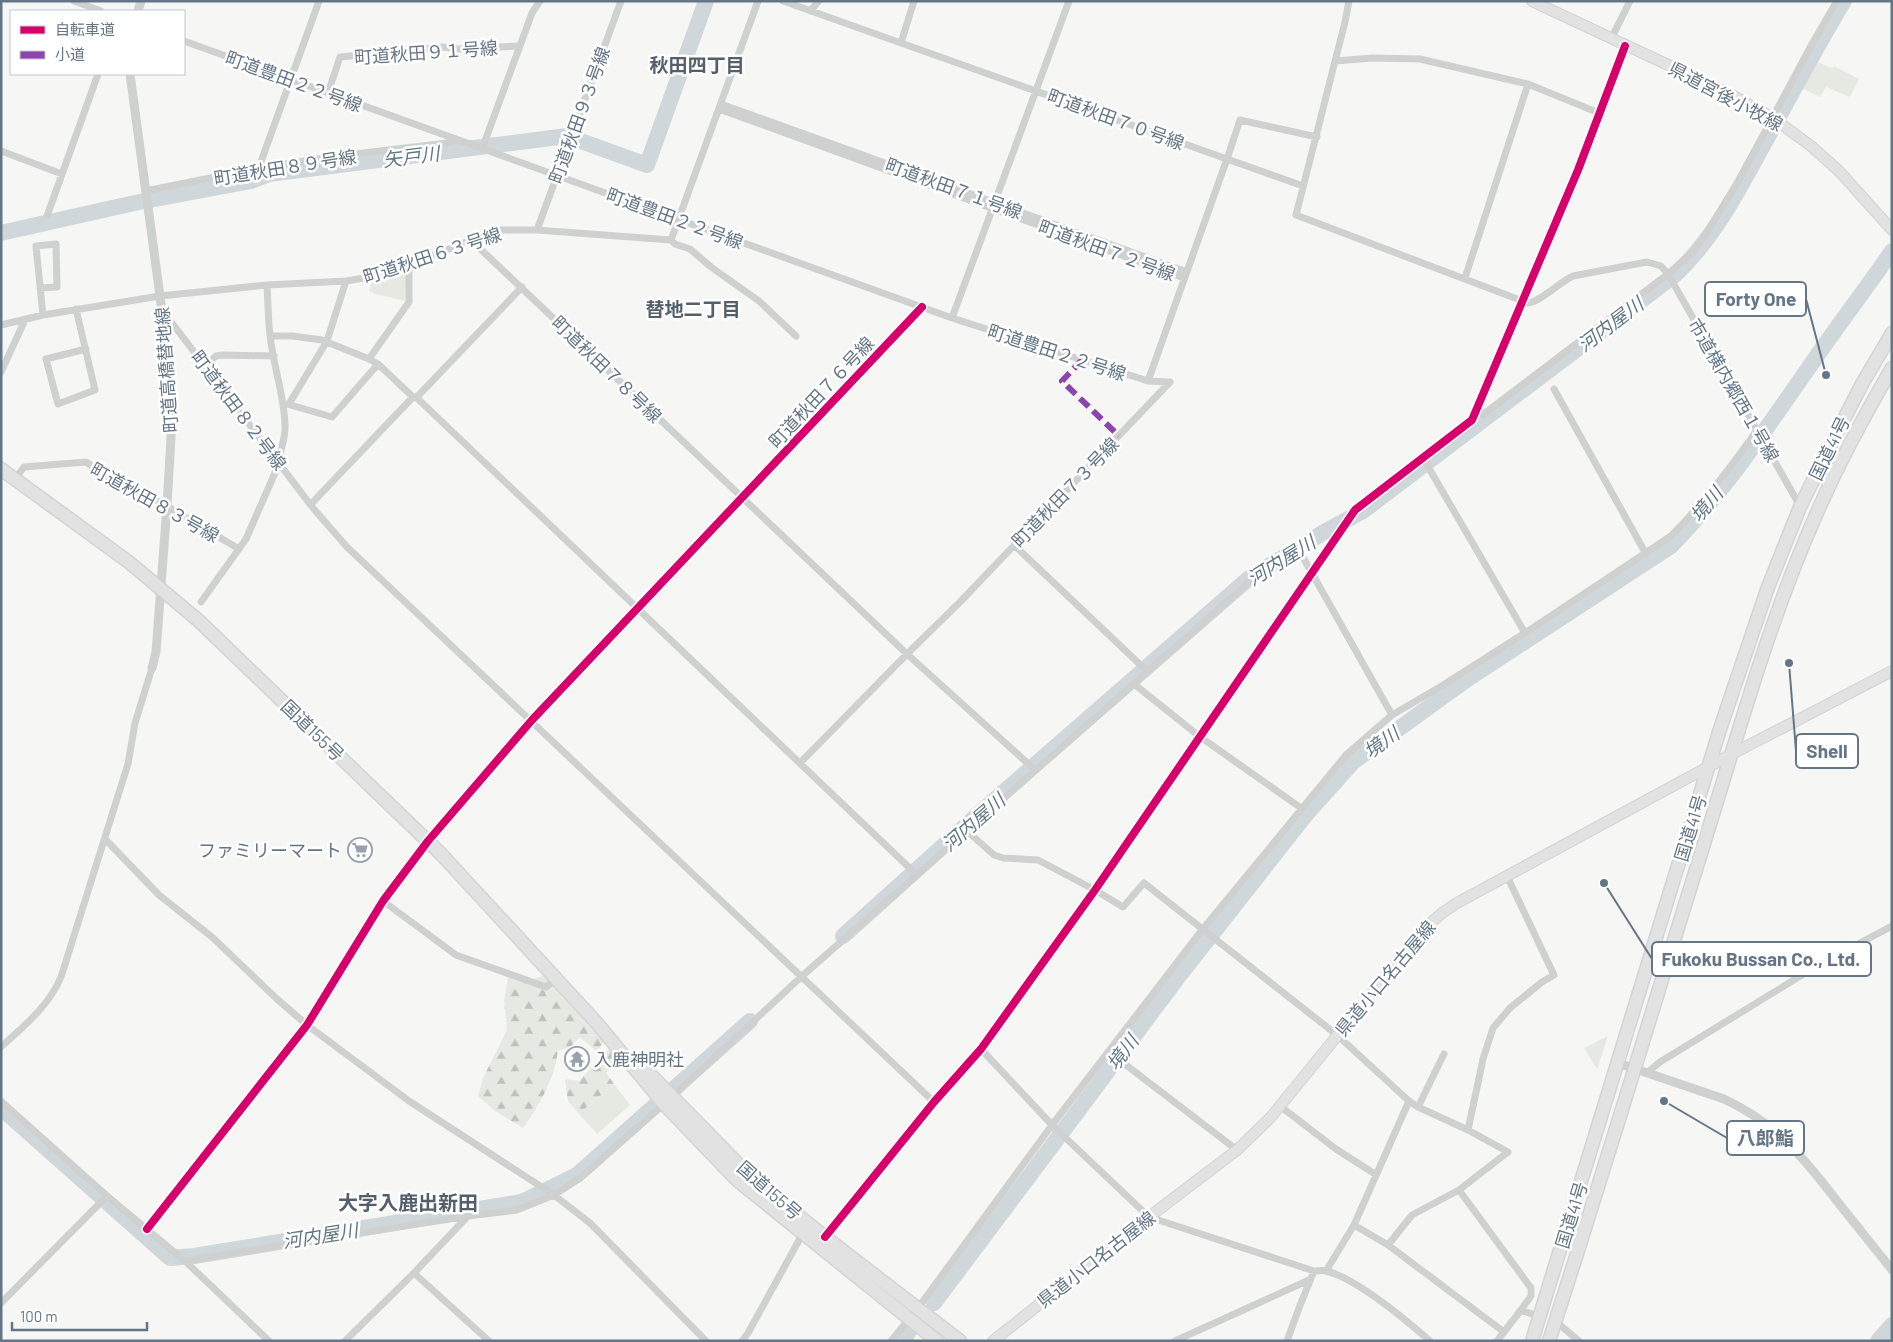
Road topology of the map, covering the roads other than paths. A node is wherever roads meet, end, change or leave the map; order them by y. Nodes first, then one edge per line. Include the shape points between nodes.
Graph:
1 (74, 1) edge
2 (319, 1) edge
3 (540, 1) edge
4 (621, 1) edge
5 (758, 1) edge
6 (783, 1) edge
7 (819, 1) edge
8 (914, 1) edge
9 (1069, 1) edge
10 (1349, 1) edge
11 (1532, 1) edge
12 (1630, 1) edge
13 (1837, 1) edge
14 (98, 10) edge
15 (810, 11) junction
16 (1611, 39) junction
17 (185, 41) edge
18 (901, 43) junction
19 (520, 46) junction
20 (1626, 46) junction
21 (1334, 62) junction
22 (98, 75) edge
23 (130, 75) edge
24 (290, 79) junction
25 (1528, 84) junction
26 (1036, 91) junction
27 (328, 93) junction
28 (720, 106) junction
29 (1599, 113) junction
30 (1773, 118) junction
31 (1317, 137) junction
32 (455, 140) junction
33 (482, 149) junction
34 (1, 151) edge
35 (1227, 159) junction
36 (258, 170) junction
37 (62, 174) junction
38 (557, 176) junction
39 (1303, 186) junction
40 (145, 192) junction
41 (993, 205) junction
42 (47, 216) dead end
43 (679, 219) junction
44 (537, 230) junction
45 (1892, 230) edge
46 (472, 240) junction
47 (671, 240) junction
48 (409, 265) junction
49 (1668, 274) junction
50 (1186, 275) junction
51 (1465, 278) junction
52 (346, 281) junction
53 (267, 285) junction
54 (522, 287) junction
55 (40, 288) junction
56 (160, 296) junction
57 (1522, 301) junction
58 (922, 308) junction
59 (76, 310) junction
60 (43, 315) junction
61 (162, 315) junction
62 (952, 318) junction
63 (25, 320) junction
64 (1, 325) edge
65 (1892, 333) edge
66 (270, 336) junction
67 (796, 336) dead end
68 (327, 342) junction
69 (86, 349) junction
70 (274, 356) junction
71 (369, 359) junction
72 (378, 364) junction
73 (206, 365) junction
74 (1892, 368) edge
75 (1, 372) edge
76 (1148, 381) junction
77 (1170, 382) joint
78 (1554, 389) dead end
79 (415, 397) junction
80 (286, 404) junction
81 (1476, 414) junction
82 (1757, 430) junction
83 (1423, 458) junction
84 (278, 461) junction
85 (1, 469) edge
86 (15, 479) junction
87 (742, 497) junction
88 (167, 506) junction
89 (312, 506) junction
90 (1800, 506) junction
91 (1014, 545) junction
92 (238, 549) junction
93 (1646, 554) junction
94 (1312, 574) junction
95 (161, 587) junction
96 (201, 602) dead end
97 (638, 608) junction
98 (1525, 633) junction
99 (906, 654) junction
100 (152, 668) joint
101 (1148, 672) junction
102 (1891, 672) edge
103 (1134, 684) junction
104 (1392, 714) junction
105 (532, 720) junction
106 (1199, 736) junction
107 (1732, 754) junction
108 (800, 762) junction
109 (1709, 766) junction
110 (1035, 770) junction
111 (1301, 808) junction
112 (967, 831) junction
113 (104, 839) junction
114 (428, 841) junction
115 (917, 875) junction
116 (1507, 876) junction
117 (1094, 890) junction
118 (383, 901) junction
119 (1892, 926) edge
120 (1203, 930) junction
121 (801, 977) junction
122 (557, 978) junction
123 (307, 1024) junction
124 (1337, 1035) junction
125 (1, 1047) edge
126 (981, 1049) junction
127 (1109, 1052) junction
128 (1444, 1054) dead end
129 (1618, 1063) junction
130 (1634, 1068) junction
131 (1648, 1072) junction
132 (1, 1100) edge
133 (668, 1100) junction
134 (1409, 1101) junction
135 (934, 1102) junction
136 (1280, 1106) junction
137 (1418, 1107) junction
138 (1052, 1124) junction
139 (1468, 1130) junction
140 (1237, 1150) junction
141 (1375, 1174) junction
142 (1458, 1190) junction
143 (554, 1194) junction
144 (106, 1196) junction
145 (468, 1216) junction
146 (1149, 1217) junction
147 (1354, 1225) junction
148 (147, 1229) junction
149 (802, 1233) junction
150 (825, 1237) junction
151 (1388, 1245) junction
152 (185, 1261) junction
153 (1892, 1270) edge
154 (1314, 1271) junction
155 (1326, 1271) junction
156 (414, 1273) junction
157 (1309, 1280) junction
158 (1, 1302) edge
159 (918, 1308) junction
160 (1521, 1310) junction
161 (1540, 1317) junction
162 (908, 1318) junction
163 (1555, 1321) junction
164 (1504, 1332) junction
165 (269, 1341) edge
166 (345, 1341) edge
167 (489, 1341) edge
168 (706, 1341) edge
169 (742, 1341) edge
170 (891, 1341) edge
171 (937, 1341) edge
172 (960, 1341) edge
173 (993, 1341) edge
174 (1175, 1341) edge
175 (1288, 1341) edge
176 (1430, 1341) edge
177 (1497, 1341) edge
178 (1532, 1341) edge
179 (1548, 1341) edge
180 (1578, 1341) edge

1 - 14 street
2 - 24 street
3 - 19 street
4 - 38 street, 町道秋田９３号線
5 - 28 street
6 - 15 street, 町道秋田７０号線
7 - 15 street
8 - 18 street
9 - 26 street
10 - 21 street
11 - 16 main road, 県道宮後小牧線
12 - 16 street
13 - 30 street
15 - 18 street, 町道秋田７０号線
16 - 20 main road, 県道宮後小牧線
17 - 24 street, 町道豊田２２号線
18 - 26 street, 町道秋田７０号線
19 - 27 street, 町道秋田９１号線 via 444,47 340,58
19 - 33 street
20 - 29 street
20 - 30 main road, 県道宮後小牧線 via 1730,94
21 - 25 street via 1373,58 1420,59
21 - 31 street
22 - 37 street
23 - 40 street, 町道高橋替地線
24 - 27 street, 町道豊田２２号線
24 - 36 street
25 - 29 street
25 - 51 street
26 - 35 street, 町道秋田７０号線
26 - 41 street
27 - 32 street, 町道豊田２２号線
28 - 41 street, 町道秋田７１号線
28 - 43 street
29 - 57 street
30 - 45 main road, 県道宮後小牧線 via 1832,164
30 - 49 street via 1704,237 1693,252
31 - 35 street via 1240,120
31 - 39 street
32 - 33 street, 町道豊田２２号線
32 - 36 street, 町道秋田８９号線
33 - 38 street, 町道豊田２２号線
34 - 37 street
35 - 39 street, 町道秋田７０号線
35 - 50 street
36 - 40 street, 町道秋田８９号線
37 - 42 street
38 - 43 street, 町道豊田２２号線
38 - 44 street, 町道秋田９３号線
39 - 51 street via 1296,215
40 - 56 street, 町道高橋替地線
41 - 50 street, 町道秋田７１号線
41 - 62 street
43 - 47 street
43 - 58 street, 町道豊田２２号線
44 - 46 street, 町道秋田６３号線 via 496,230
44 - 47 street, 町道秋田６３号線
46 - 48 street, 町道秋田６３号線
46 - 54 street, 町道秋田７８号線
47 - 67 street via 690,249 759,301
48 - 52 street, 町道秋田６３号線 via 376,276
48 - 71 street via 409,302
49 - 57 street via 1661,266 1647,262 1583,273 1562,281 1534,302
49 - 81 street via 1483,415
49 - 82 street, 市道横内郷西１号線
50 - 76 street
51 - 57 street
52 - 53 street, 町道秋田６３号線
52 - 68 street
53 - 56 street, 町道秋田６３号線
53 - 66 street
54 - 79 street
54 - 87 street, 町道秋田７８号線
55 - 55 street via 36,246 56,244 57,287
55 - 60 street
56 - 59 street, 町道秋田６３号線
56 - 61 street, 町道高橋替地線
57 - 81 street
58 - 62 street, 町道豊田２２号線
58 - 87 street, 町道秋田７６号線
59 - 60 street, 町道秋田６３号線
59 - 69 street
60 - 63 street, 町道秋田６３号線
61 - 73 street, 町道秋田８２号線 via 169,319
61 - 88 street, 町道高橋替地線 via 172,420
62 - 76 street, 町道豊田２２号線
63 - 64 street, 町道秋田６３号線
63 - 75 street
65 - 90 highway, 国道41号 via 1848,410
66 - 68 street
66 - 70 street
68 - 71 street
68 - 80 street
69 - 69 street via 96,390 58,404 46,358
70 - 73 street via 222,355
70 - 80 street
71 - 72 street
72 - 79 street
72 - 80 street via 332,417
73 - 84 street, 町道秋田８２号線
74 - 107 highway, 国道41号 via 1844,455 1809,530
76 - 77 street, 町道豊田２２号線
77 - 91 street, 町道秋田７３号線
78 - 93 street
79 - 89 street
79 - 97 street
80 - 84 street via 286,428
81 - 83 street via 1469,424
82 - 90 street, 市道横内郷西１号線
82 - 93 street via 1688,520
83 - 94 street via 1355,510
83 - 98 street
84 - 89 street, 町道秋田８２号線
84 - 92 street via 246,539
85 - 86 highway, 国道155号
86 - 88 street, 町道秋田８３号線 via 24,467 82,462 122,486
86 - 95 highway, 国道155号
87 - 97 street, 町道秋田７６号線
87 - 99 street, 町道秋田７８号線
88 - 92 street, 町道秋田８３号線
88 - 95 street, 町道高橋替地線
89 - 105 street, 町道秋田８２号線 via 347,547
90 - 109 highway, 国道41号 via 1771,579
91 - 99 street, 町道秋田７３号線
91 - 101 street
92 - 96 street
93 - 98 street
94 - 101 street via 1300,552 1261,575
94 - 104 street
94 - 106 street
95 - 100 street, 町道高橋替地線
95 - 114 highway, 国道155号
97 - 105 street, 町道秋田７６号線
97 - 108 street
98 - 104 street
99 - 108 street, 町道秋田７３号線
99 - 110 street, 町道秋田７８号線
100 - 113 street via 135,723 128,764
101 - 103 street
102 - 107 main road, 県道小口名古屋線
103 - 106 street
103 - 110 street
104 - 111 street via 1346,755
105 - 114 street, 町道秋田７６号線
105 - 121 street, 町道秋田８２号線
106 - 111 street
106 - 117 street
107 - 109 main road, 県道小口名古屋線
107 - 130 highway, 国道41号
108 - 115 street
109 - 116 main road, 県道小口名古屋線
109 - 129 highway, 国道41号
110 - 112 street
111 - 120 street
112 - 115 street
112 - 117 street via 994,855 1038,860
113 - 123 street via 159,895 212,937
113 - 125 street via 55,989 39,1012
114 - 118 street, 町道秋田７６号線
114 - 122 highway, 国道155号
115 - 121 street
116 - 124 main road, 県道小口名古屋線 via 1458,902 1425,928
116 - 139 street via 1554,976 1510,1008 1493,1028
117 - 120 street via 1123,907 1144,883
117 - 126 street
118 - 122 street via 456,955 546,987
118 - 123 street, 町道秋田７６号線
119 - 131 street via 1820,964
120 - 124 street
120 - 127 street
121 - 133 street
121 - 135 street, 町道秋田８２号線
122 - 133 highway, 国道155号
123 - 143 street via 409,1101
123 - 148 street, 町道秋田７６号線
124 - 134 street
124 - 136 main road, 県道小口名古屋線
126 - 135 street
126 - 138 street
127 - 138 street
127 - 140 street
128 - 137 street
129 - 130 street
129 - 161 highway, 国道41号
130 - 131 street
130 - 163 highway, 国道41号
131 - 153 street via 1724,1099 1769,1126 1804,1159
132 - 144 street
133 - 143 street via 580,1178
133 - 149 highway, 国道155号 via 738,1181
133 - 150 highway, 国道155号 via 752,1177
134 - 137 street
134 - 141 street
135 - 150 street
136 - 140 main road, 県道小口名古屋線
136 - 141 street
137 - 139 street
138 - 146 street
138 - 159 street
139 - 142 street via 1508,1152
140 - 146 main road, 県道小口名古屋線
141 - 147 street
142 - 151 street via 1412,1215
142 - 160 street via 1531,1288 1531,1296
143 - 145 street via 517,1210
143 - 168 street via 590,1223
144 - 148 street
144 - 158 street
145 - 152 street
145 - 156 street
146 - 154 street
146 - 173 main road, 県道小口名古屋線
147 - 151 street
147 - 155 street
148 - 152 street
149 - 162 highway, 国道155号
149 - 169 street
150 - 159 highway, 国道155号
151 - 164 street
152 - 165 street
154 - 155 street
154 - 157 street
155 - 176 street via 1354,1284
156 - 166 street
156 - 167 street
157 - 174 street
157 - 175 street
159 - 162 street
159 - 172 highway, 国道155号
160 - 161 street
160 - 164 street
161 - 178 highway, 国道41号
162 - 170 street
162 - 171 highway, 国道155号
163 - 179 highway, 国道41号
163 - 180 street
164 - 177 street

